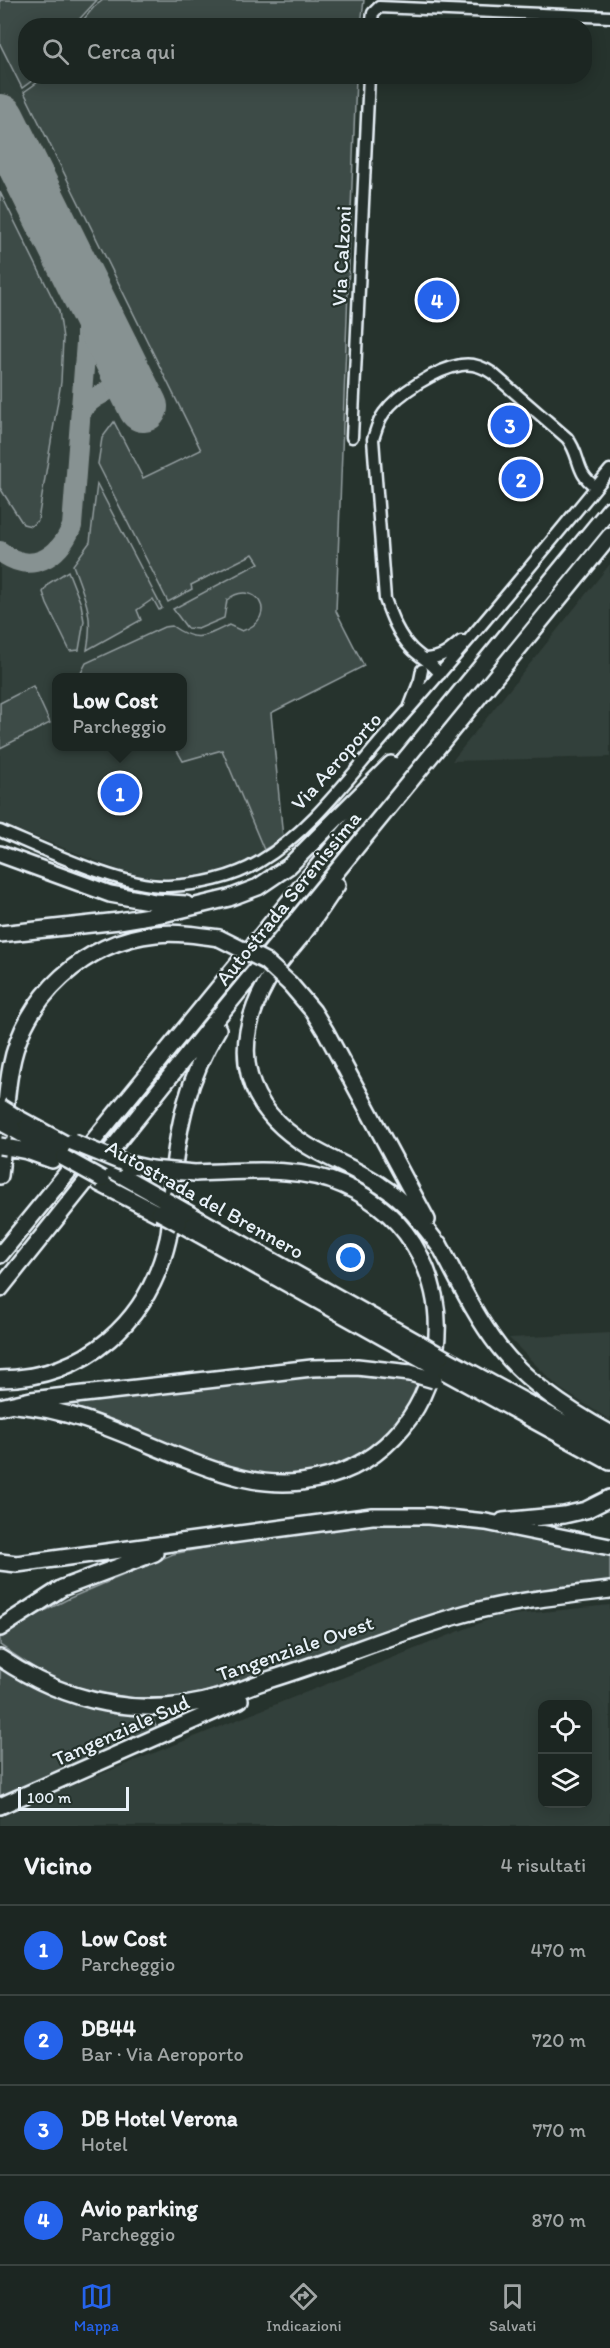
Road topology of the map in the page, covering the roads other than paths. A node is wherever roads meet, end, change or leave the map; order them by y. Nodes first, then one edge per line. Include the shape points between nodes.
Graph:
1 (380, 3) edge
2 (610, 17) edge
3 (372, 18) edge
4 (369, 84) edge
5 (352, 437) dead end
6 (610, 470) edge
7 (596, 487) junction
8 (610, 509) edge
9 (610, 536) edge
10 (488, 619) junction
11 (412, 649) junction
12 (426, 658) junction
13 (422, 669) junction
14 (440, 674) junction
15 (466, 686) junction
16 (409, 710) junction
17 (421, 767) junction
18 (0, 831) edge
19 (0, 854) edge
20 (204, 904) junction
21 (0, 934) edge
22 (252, 975) junction
23 (0, 1107) edge
24 (10, 1122) edge
25 (3, 1146) edge
26 (68, 1153) junction
27 (109, 1174) junction
28 (0, 1176) edge
29 (181, 1220) junction
30 (443, 1251) junction
31 (0, 1255) edge
32 (0, 1289) edge
33 (419, 1350) junction
34 (437, 1368) junction
35 (0, 1379) edge
36 (7, 1406) edge
37 (610, 1433) edge
38 (610, 1448) edge
39 (610, 1462) edge
40 (610, 1498) edge
41 (486, 1522) junction
42 (187, 1543) junction
43 (610, 1547) edge
44 (0, 1562) edge
45 (610, 1590) edge
46 (0, 1628) edge
47 (0, 1658) edge
48 (291, 1675) junction
49 (0, 1806) edge

1 - 2 street
1 - 3 street
4 - 5 street, Via Calzoni
6 - 7 street, Via Aeroporto
7 - 10 street, Via Aeroporto
7 - 11 street via 585,479 567,438 483,367 462,364 399,397 382,415 373,439 385,598 391,618
8 - 15 highway, Autostrada Serenissima
9 - 17 highway, Autostrada Serenissima
10 - 12 street via 448,654
10 - 14 street, Via Aeroporto
11 - 12 street
11 - 13 street
12 - 14 street
13 - 14 street
13 - 16 street
14 - 16 street, Via Aeroporto
15 - 20 highway via 289,866 258,887
15 - 31 highway, Autostrada Serenissima
16 - 18 street, Via Aeroporto via 297,834 259,862 231,874 165,886 126,880
17 - 22 highway, Autostrada Serenissima
17 - 30 highway via 271,974 252,1016 245,1047 253,1086 276,1122 308,1146 398,1197
19 - 20 highway via 110,894 154,902
20 - 21 highway via 118,921
22 - 32 highway, Autostrada Serenissima
22 - 35 highway via 190,1083 177,1139 168,1235 157,1272 143,1298 117,1333 82,1358 33,1375
23 - 24 highway, Autostrada del Brennero, bridge
24 - 26 highway, Autostrada del Brennero
24 - 26 highway, Autostrada del Brennero via 31,1124
25 - 26 highway via 34,1153
26 - 27 highway, bridge
26 - 27 highway, Autostrada del Brennero, bridge
27 - 29 highway, Autostrada del Brennero, bridge
27 - 36 highway, bridge via 151,1169 298,1174 327,1179 369,1198 398,1224 424,1264 438,1325 431,1376 409,1418 382,1447 345,1470 313,1480 274,1483 213,1470 71,1415 46,1408
28 - 30 highway, bridge via 11,1065 30,1013 45,994 85,958 126,940 155,934 219,938 265,961 313,1011
29 - 33 highway, Autostrada del Brennero
29 - 33 highway, Autostrada del Brennero via 202,1236
30 - 37 highway via 498,1346 526,1377 570,1410
33 - 34 highway, Autostrada del Brennero, bridge
34 - 36 highway, bridge via 410,1373 312,1368
34 - 38 highway, Autostrada del Brennero
34 - 39 highway, Autostrada del Brennero
40 - 41 highway via 564,1515
41 - 42 highway via 372,1516
41 - 43 highway
42 - 44 highway via 17,1564
42 - 46 highway via 63,1588
45 - 48 highway, Tangenziale Ovest via 475,1611 362,1647
47 - 48 highway, Tangenziale Ovest via 42,1684 73,1696 139,1707 195,1703
48 - 49 highway, Tangenziale Sud

